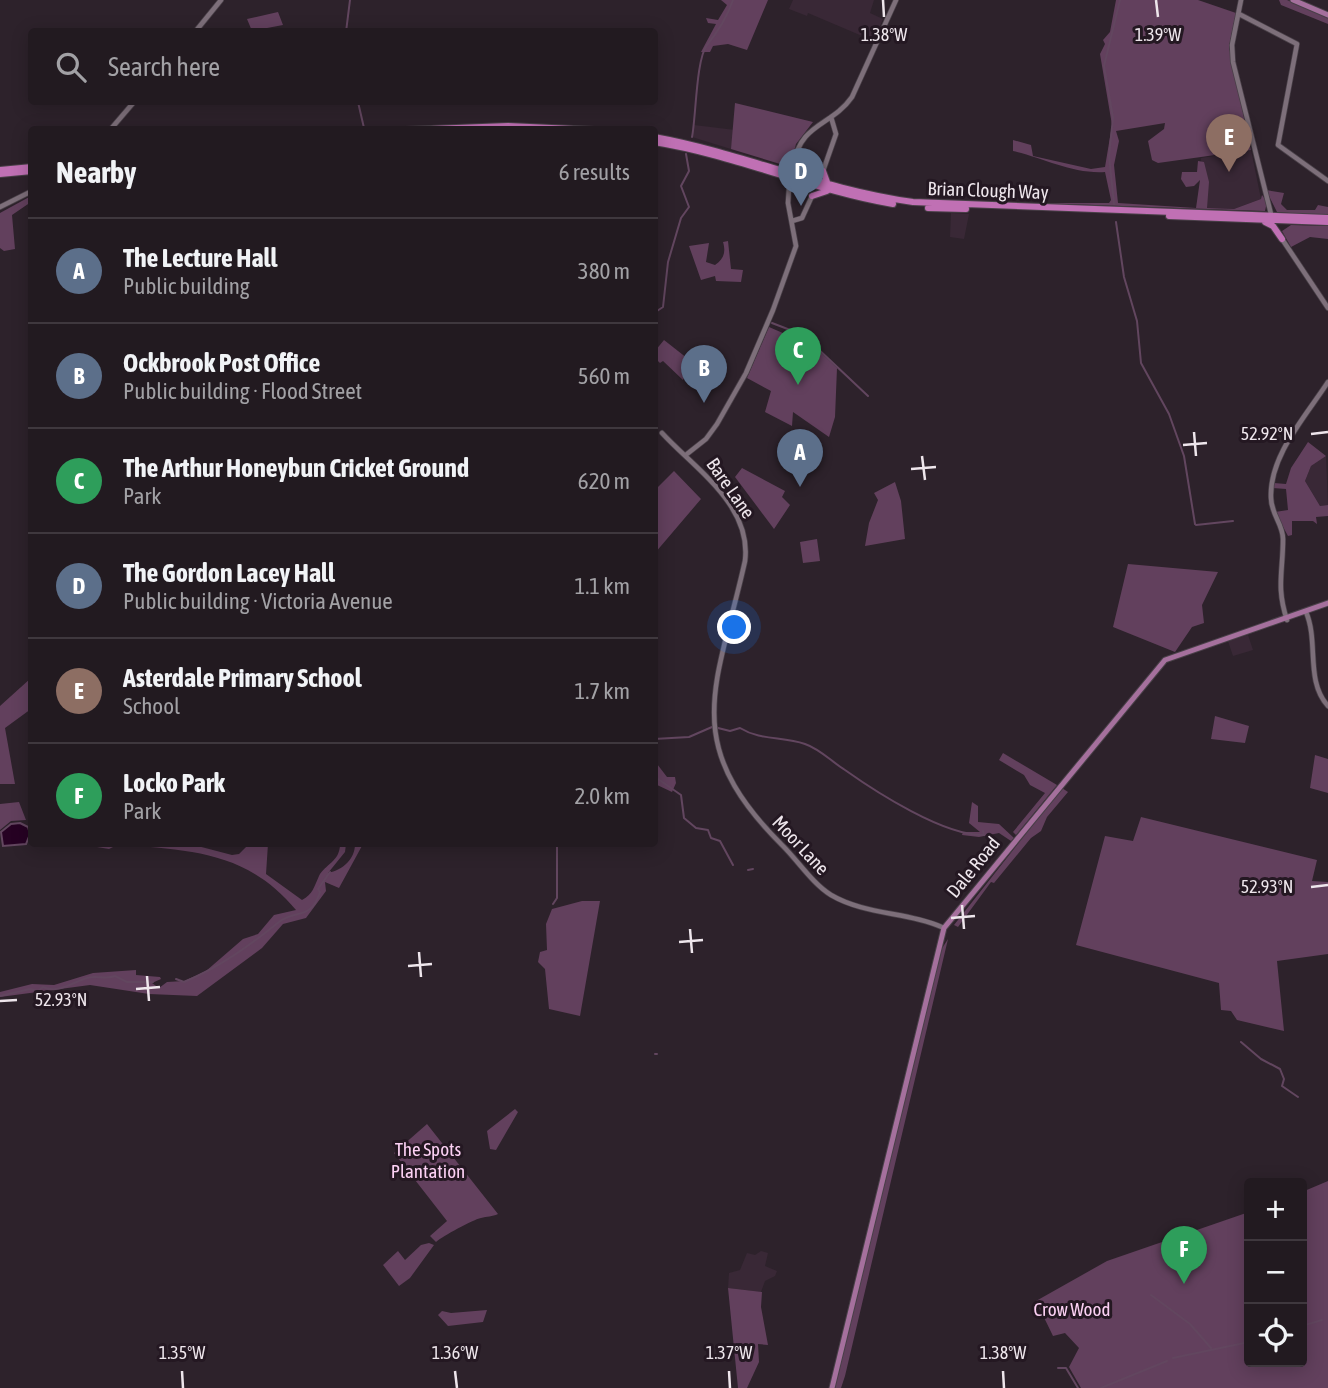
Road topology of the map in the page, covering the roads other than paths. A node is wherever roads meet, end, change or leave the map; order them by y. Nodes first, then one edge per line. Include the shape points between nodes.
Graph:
1 (221, 0) edge
2 (896, 0) edge
3 (1241, 0) edge
4 (1293, 0) edge
5 (1239, 14) junction
6 (1328, 15) edge
7 (198, 28) edge
8 (131, 105) edge
9 (831, 117) junction
10 (113, 126) edge
11 (658, 141) edge
12 (658, 141) edge
13 (28, 169) edge
14 (823, 171) junction
15 (0, 172) edge
16 (799, 175) junction
17 (1328, 181) edge
18 (809, 184) junction
19 (831, 185) junction
20 (839, 192) junction
21 (28, 193) edge
22 (812, 196) junction
23 (0, 207) edge
24 (1271, 214) junction
25 (1236, 219) junction
26 (1328, 220) edge
27 (792, 221) junction
28 (1300, 221) junction
29 (1281, 238) junction
30 (1328, 308) edge
31 (1328, 382) edge
32 (662, 433) dead end
33 (687, 454) junction
34 (745, 532) joint
35 (1328, 603) edge
36 (1306, 612) junction
37 (1287, 620) junction
38 (1328, 706) edge
39 (944, 928) junction
40 (832, 1388) edge

1 - 7 street
2 - 9 street via 852,97
3 - 5 street
4 - 6 main road
5 - 17 street via 1297,44 1278,145
5 - 24 street via 1233,62
8 - 10 street
9 - 14 street via 836,132
9 - 27 street, bridge via 803,137 789,188
11 - 16 highway, Brian Clough Way via 725,153
12 - 18 highway, Brian Clough Way
13 - 15 highway
14 - 16 highway
14 - 19 highway via 824,180
16 - 19 highway, Brian Clough Way
18 - 20 highway, Brian Clough Way
18 - 22 highway
19 - 24 highway, Brian Clough Way via 932,204
20 - 22 highway
20 - 25 highway, Brian Clough Way via 936,208
21 - 23 street
22 - 27 street via 802,218
24 - 26 highway, Brian Clough Way
25 - 28 highway, Brian Clough Way
25 - 29 highway via 1269,223
26 - 28 highway, Brian Clough Way
27 - 33 street via 796,243 792,260 767,325 713,430
28 - 29 highway via 1283,224
29 - 30 street
31 - 37 street via 1283,452 1272,479 1272,510 1283,537 1279,595
32 - 33 street, Bare Lane
33 - 34 street, Bare Lane via 709,477
34 - 39 street, Moor Lane via 745,561 713,704 719,755 735,788 762,825 824,889 845,901
35 - 36 main road, Dale Road
36 - 37 main road, Dale Road
36 - 38 street via 1317,685
37 - 39 main road, Dale Road via 1165,660
39 - 40 main road, Dale Road

